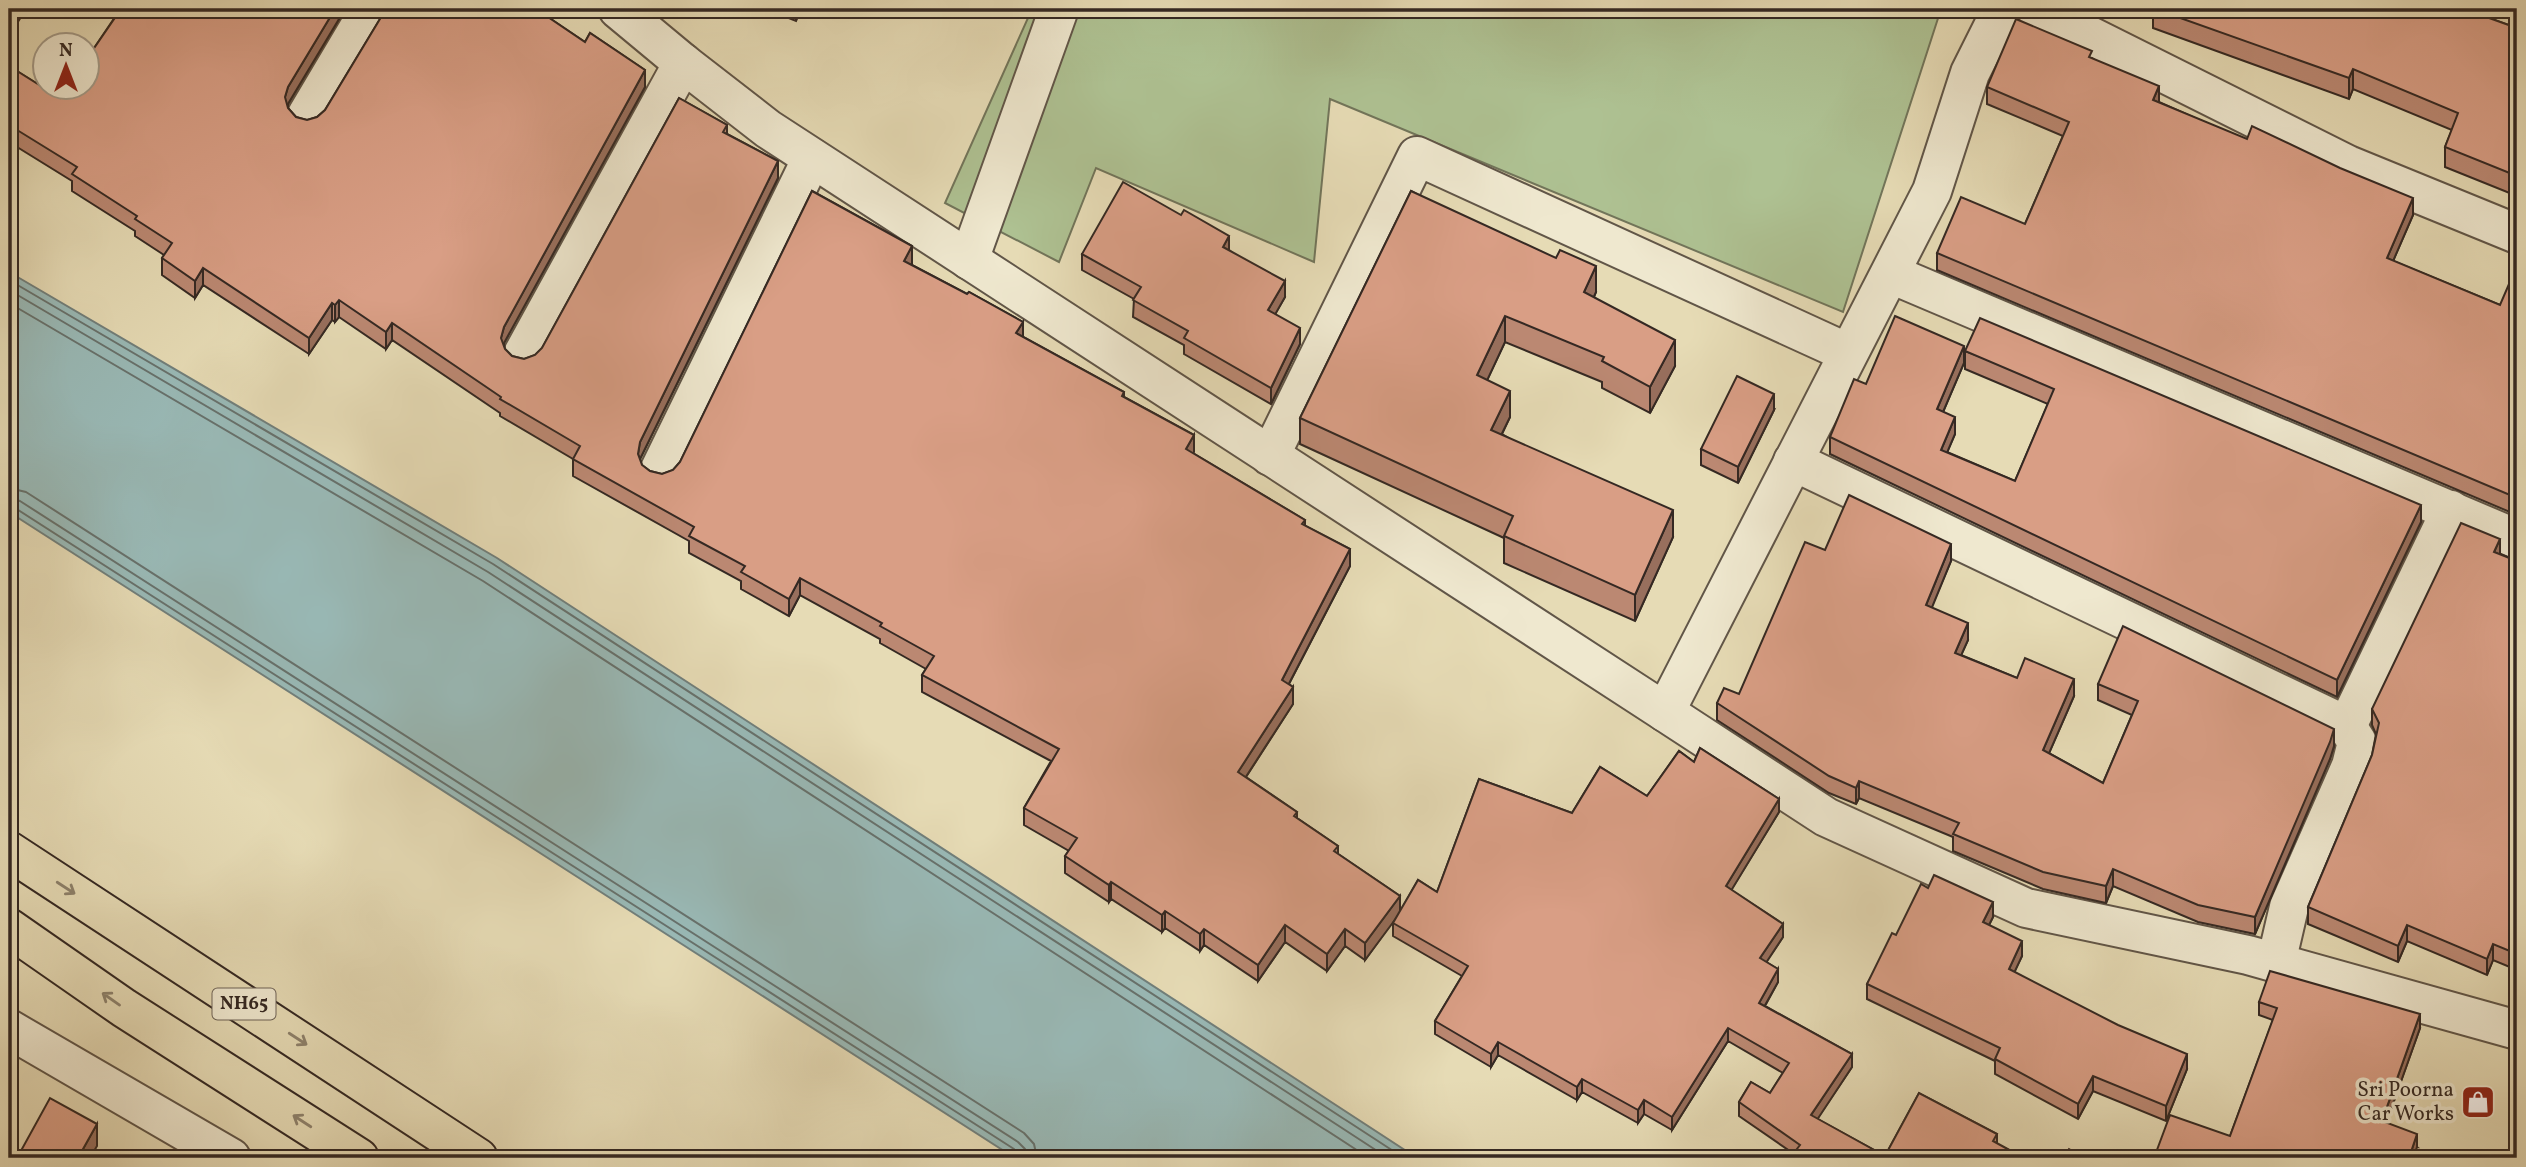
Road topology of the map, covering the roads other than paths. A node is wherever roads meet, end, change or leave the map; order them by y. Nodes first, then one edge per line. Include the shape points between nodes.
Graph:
1 (370, 9) edge
2 (618, 9) edge
3 (1059, 9) edge
4 (2002, 9) edge
5 (2036, 9) edge
6 (683, 64) junction
7 (307, 116) dead end
8 (812, 158) junction
9 (2517, 234) edge
10 (969, 260) junction
11 (1891, 274) junction
12 (1847, 353) junction
13 (523, 354) dead end
14 (1270, 456) junction
15 (1793, 461) junction
16 (660, 469) dead end
17 (2451, 510) junction
18 (2517, 539) edge
19 (1665, 712) junction
20 (2347, 726) junction
21 (9, 851) edge
22 (9, 928) edge
23 (2276, 963) junction
24 (9, 1029) edge
25 (2517, 1030) edge
26 (229, 1158) edge
27 (359, 1158) edge
28 (478, 1158) edge

1 - 7 street
2 - 6 street
3 - 10 street
4 - 11 street via 1970,73 1932,191
5 - 9 street via 2348,165
6 - 8 street
6 - 13 street
8 - 10 street
8 - 16 street
10 - 14 street
11 - 12 street
11 - 17 street
12 - 14 street via 1417,156
12 - 15 street
14 - 19 street
15 - 19 street
15 - 20 street
17 - 18 street
17 - 20 street
19 - 23 street via 1826,817 2026,908
20 - 23 street via 2357,743 2351,766 2289,907
21 -> 28 highway, NH65
27 -> 22 highway via 124,1008
23 - 25 street
24 - 26 street

